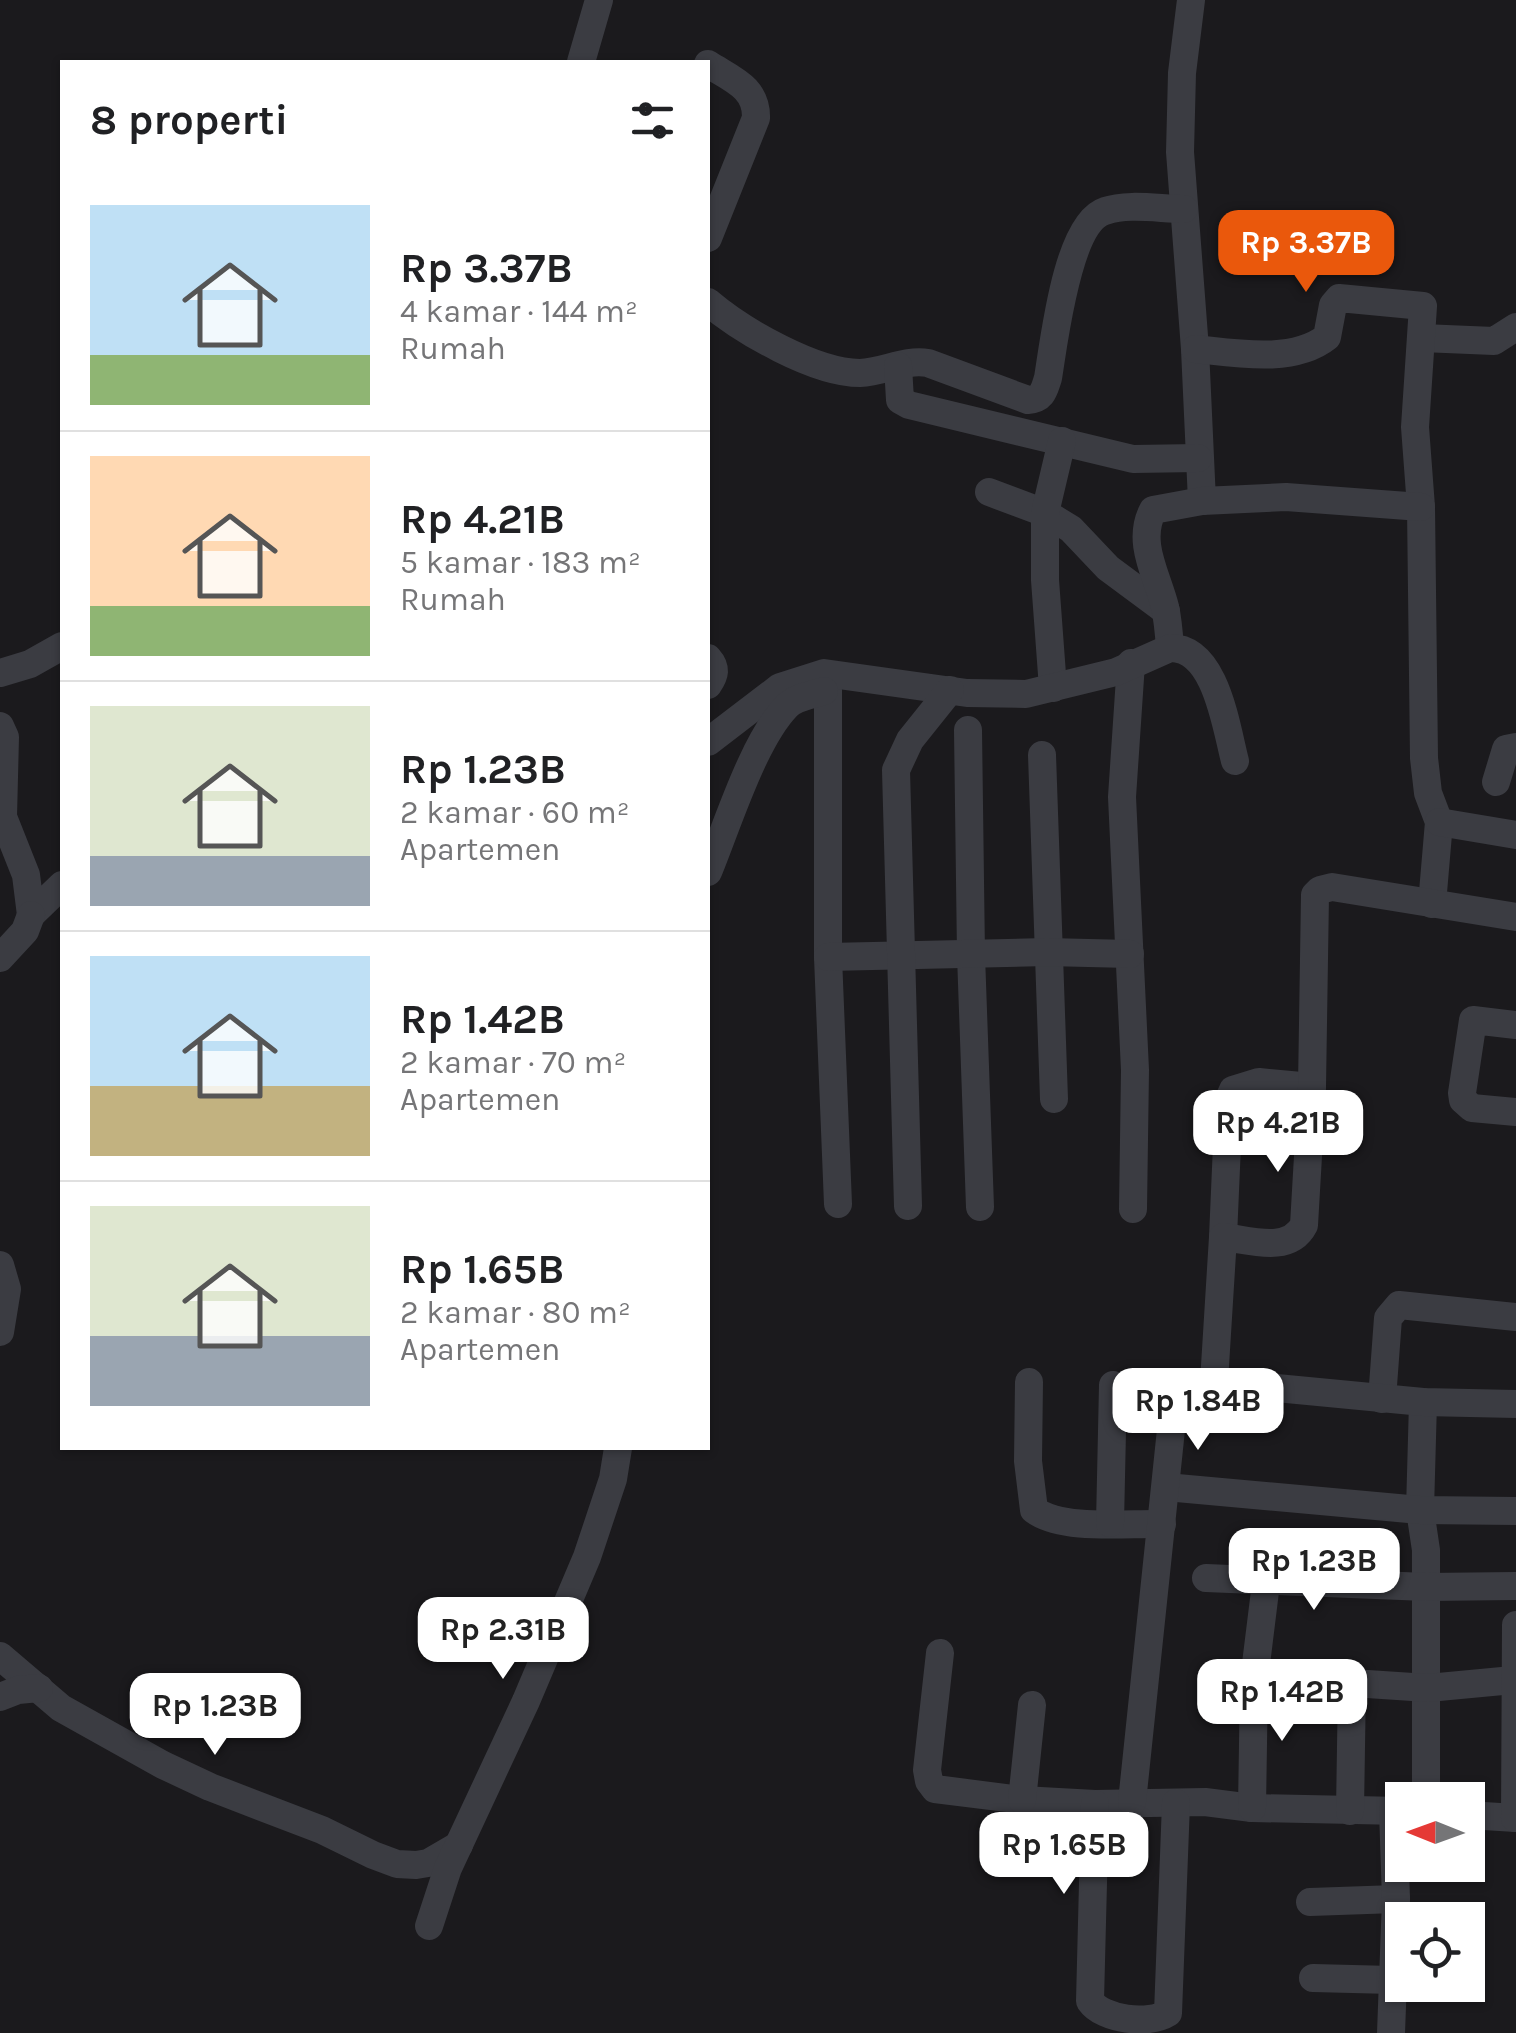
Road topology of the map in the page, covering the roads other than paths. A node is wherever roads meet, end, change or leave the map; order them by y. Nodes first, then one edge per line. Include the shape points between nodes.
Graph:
1 (600, 0) edge
2 (1191, 0) edge
3 (582, 60) edge
4 (710, 66) edge
5 (1184, 209) junction
6 (710, 233) edge
7 (710, 303) edge
8 (1516, 326) edge
9 (1422, 338) junction
10 (1196, 349) junction
11 (898, 366) junction
12 (1062, 441) junction
13 (1198, 458) junction
14 (990, 492) dead end
15 (1202, 501) junction
16 (1421, 507) junction
17 (1046, 513) junction
18 (1166, 611) junction
19 (60, 647) edge
20 (1170, 648) junction
21 (1131, 663) junction
22 (0, 673) edge
23 (869, 681) junction
24 (1053, 688) junction
25 (828, 690) junction
26 (950, 690) junction
27 (0, 726) edge
28 (968, 730) dead end
29 (710, 740) edge
30 (1516, 747) edge
31 (1042, 755) dead end
32 (1234, 761) dead end
33 (1496, 782) dead end
34 (1439, 822) junction
35 (1516, 836) edge
36 (710, 867) edge
37 (60, 888) edge
38 (1432, 904) junction
39 (31, 914) junction
40 (1516, 917) edge
41 (1047, 952) junction
42 (1130, 954) junction
43 (971, 955) junction
44 (901, 957) junction
45 (0, 958) edge
46 (828, 958) junction
47 (1516, 1025) edge
48 (1312, 1086) junction
49 (1054, 1099) dead end
50 (1516, 1112) edge
51 (838, 1204) dead end
52 (908, 1206) dead end
53 (980, 1207) dead end
54 (1133, 1209) dead end
55 (1223, 1236) junction
56 (0, 1265) edge
57 (1516, 1317) edge
58 (0, 1332) edge
59 (1029, 1382) dead end
60 (1214, 1382) junction
61 (1113, 1385) dead end
62 (1382, 1398) junction
63 (1423, 1402) junction
64 (1516, 1404) edge
65 (618, 1450) edge
66 (1166, 1487) junction
67 (1420, 1510) junction
68 (1516, 1511) edge
69 (1110, 1523) junction
70 (1162, 1524) junction
71 (1206, 1578) dead end
72 (1266, 1583) junction
73 (1516, 1586) edge
74 (1426, 1587) junction
75 (1516, 1625) edge
76 (940, 1653) dead end
77 (0, 1656) edge
78 (1513, 1680) junction
79 (39, 1688) junction
80 (1428, 1688) junction
81 (0, 1697) edge
82 (1032, 1705) dead end
83 (1426, 1782) edge
84 (1022, 1800) junction
85 (1132, 1802) junction
86 (1176, 1802) junction
87 (1095, 1804) junction
88 (1252, 1808) junction
89 (1350, 1811) junction
90 (1385, 1811) edge
91 (1485, 1817) edge
92 (1515, 1818) edge
93 (459, 1844) junction
94 (1396, 1882) edge
95 (1396, 1900) joint
96 (1310, 1902) dead end
97 (429, 1926) dead end
98 (1313, 1978) dead end
99 (1385, 1980) edge
100 (1392, 2002) edge
101 (1391, 2033) edge

1 - 3 street
2 - 5 street via 1180,112
4 - 6 street via 755,98 756,118
5 - 10 street
5 - 11 street via 1106,210 1092,217 1069,264 1040,397 1028,400 928,363
7 - 11 street via 816,363 848,372
8 - 9 street via 1494,340
9 - 10 street via 1421,304 1339,298 1327,337 1312,348 1244,354
9 - 16 street via 1415,427
10 - 13 street
11 - 12 street via 898,393 909,405
12 - 13 street via 1133,460
12 - 17 street
13 - 15 street
14 - 17 street
15 - 16 street via 1286,497
15 - 18 street via 1164,506 1147,523 1146,545
16 - 34 street via 1424,758
17 - 18 street
17 - 24 street
18 - 20 street
19 - 22 street
20 - 21 street
20 - 32 street via 1201,662 1218,696
21 - 24 street
21 - 42 street via 1122,797
23 - 25 street
23 - 26 street
23 - 29 street via 824,673 780,687
24 - 26 street via 1026,694
25 - 36 street via 786,708 759,751
25 - 46 street
26 - 44 street via 910,740 896,770
27 - 39 street via 3,817 26,875
28 - 43 street
30 - 33 street via 1506,749
31 - 41 street
34 - 35 street
34 - 38 street
37 - 39 street
38 - 40 street
38 - 48 street via 1332,887 1315,895
39 - 45 street
41 - 42 street
41 - 43 street
41 - 49 street
42 - 54 street
43 - 44 street
43 - 53 street
44 - 46 street
44 - 52 street
46 - 51 street
47 - 50 street via 1472,1020 1462,1093 1472,1108
48 - 55 street via 1258,1082 1233,1090
48 - 55 street via 1299,1234 1280,1244
55 - 60 street
56 - 58 street via 7,1290
57 - 62 street via 1398,1305 1388,1318
59 - 69 street via 1034,1510 1064,1522
60 - 62 street
60 - 66 street via 1180,1392 1174,1401
61 - 69 street
62 - 63 street
63 - 64 street
63 - 67 street
65 - 93 street via 587,1557
66 - 67 street
66 - 70 street
67 - 68 street
67 - 74 street
69 - 70 street
70 - 85 street
71 - 72 street
72 - 74 street
72 - 88 street via 1254,1680
73 - 74 street
74 - 80 street
75 - 78 street
76 - 84 street via 929,1781 935,1789
77 - 79 street
78 - 80 street
78 - 92 street
79 - 81 street
79 - 93 street via 61,1708 163,1765 385,1860 416,1866
80 - 83 street
80 - 89 street via 1352,1683
82 - 84 street
84 - 87 street
85 - 86 street
85 - 87 street
86 - 87 street via 1168,2012 1150,2019 1109,2015 1090,2002
86 - 88 street
88 - 89 street
89 - 90 street
91 - 92 street
93 - 97 street
94 - 95 street
95 - 96 street
98 - 99 street
100 - 101 street

